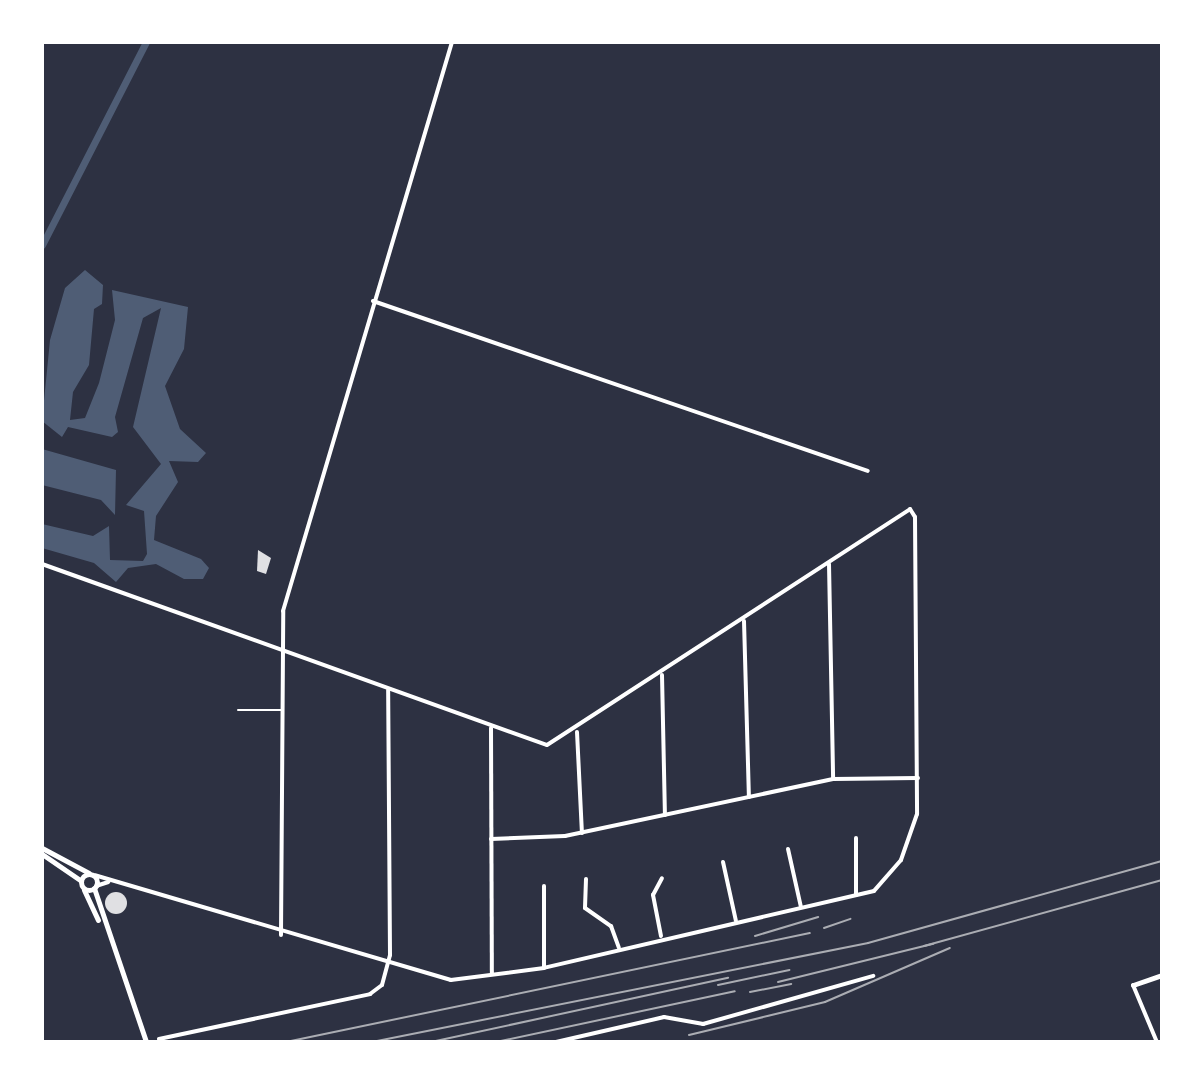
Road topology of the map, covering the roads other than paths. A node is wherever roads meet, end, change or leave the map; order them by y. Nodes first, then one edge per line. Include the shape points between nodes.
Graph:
1 (452, 42) edge
2 (373, 301) junction
3 (868, 471) dead end
4 (42, 564) edge
5 (829, 564) junction
6 (744, 621) junction
7 (282, 651) junction
8 (662, 675) junction
9 (388, 690) junction
10 (238, 710) dead end
11 (282, 710) junction
12 (491, 726) junction
13 (577, 731) junction
14 (918, 778) junction
15 (833, 779) junction
16 (749, 797) junction
17 (665, 815) junction
18 (582, 833) junction
19 (856, 838) dead end
20 (491, 839) junction
21 (42, 848) edge
22 (788, 849) dead end
23 (42, 854) edge
24 (723, 862) dead end
25 (92, 874) junction
26 (662, 878) dead end
27 (586, 879) dead end
28 (81, 880) junction
29 (110, 882) junction
30 (544, 886) dead end
31 (95, 887) junction
32 (83, 888) junction
33 (856, 895) junction
34 (801, 907) junction
35 (736, 921) junction
36 (103, 928) junction
37 (281, 935) junction
38 (661, 937) junction
39 (619, 948) junction
40 (388, 965) junction
41 (544, 968) junction
42 (492, 973) junction
43 (1162, 975) edge
44 (873, 976) dead end
45 (1133, 985) joint
46 (159, 1039) dead end
47 (146, 1042) edge
48 (556, 1042) edge
49 (1157, 1042) edge

1 - 2 street
2 - 3 street
2 - 7 street via 288,589
4 - 7 street
5 - 6 street
5 - 14 street via 910,509
5 - 15 street
6 - 8 street
6 - 16 street
7 - 9 street
7 - 11 street
8 - 13 street
8 - 17 street
9 - 12 street
9 - 40 street
10 - 11 lane
11 - 37 street
12 - 13 street via 547,745
12 - 20 street
13 - 18 street
14 - 15 street
14 - 33 street via 915,825 901,860 877,889
15 - 16 street
16 - 17 street
17 - 18 street
18 - 20 street
19 - 33 street
20 - 42 street
21 - 25 street
22 - 34 street
23 - 28 street
24 - 35 street
25 - 28 street
25 - 29 street
25 - 31 street
26 - 38 street via 652,898
27 - 39 street via 585,908 611,926
28 - 32 street
29 - 31 street
29 - 37 street
30 - 41 street
31 - 32 street
31 - 36 street
32 - 36 street
33 - 34 street
34 - 35 street
35 - 38 street
36 - 47 street
37 - 40 street
38 - 39 street
39 - 41 street
40 - 42 street via 443,980
40 - 46 street via 370,994
41 - 42 street
43 - 45 street
44 - 48 street via 703,1024 664,1017
45 - 49 street

